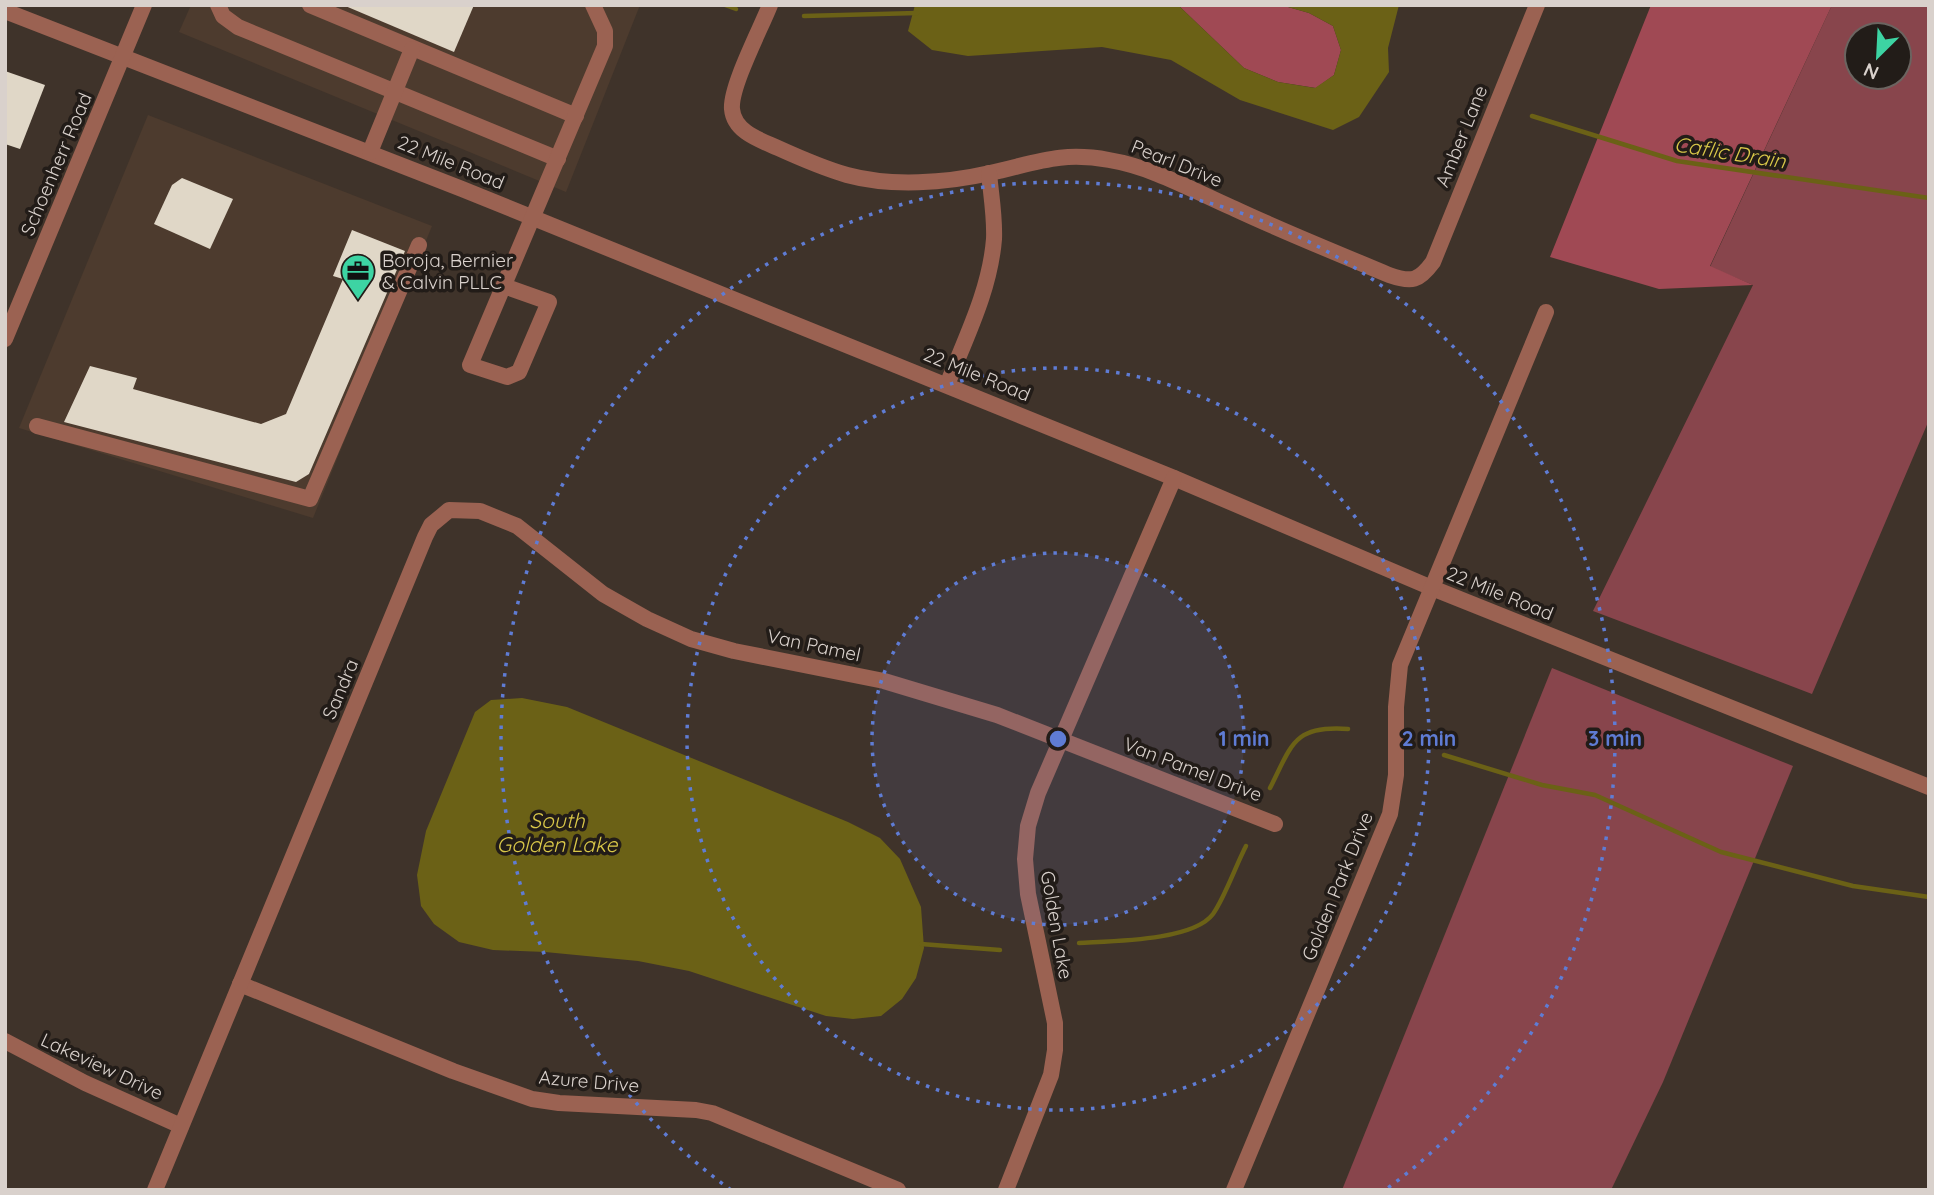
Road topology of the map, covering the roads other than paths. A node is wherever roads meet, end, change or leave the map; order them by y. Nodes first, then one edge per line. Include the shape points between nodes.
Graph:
1 (144, 5) edge
2 (218, 5) edge
3 (310, 5) edge
4 (593, 5) edge
5 (770, 5) edge
6 (1537, 5) edge
7 (5, 11) edge
8 (412, 49) junction
9 (124, 56) junction
10 (395, 91) junction
11 (576, 116) junction
12 (370, 152) junction
13 (558, 159) junction
14 (989, 173) junction
15 (533, 218) junction
16 (419, 245) dead end
17 (1418, 279) joint
18 (504, 286) junction
19 (1546, 312) dead end
20 (5, 339) edge
21 (947, 384) junction
22 (37, 426) dead end
23 (1174, 478) junction
24 (542, 545) joint
25 (1432, 588) junction
26 (1061, 739) junction
27 (1095, 754) joint
28 (1929, 787) edge
29 (1275, 824) dead end
30 (240, 984) junction
31 (5, 1041) edge
32 (181, 1126) junction
33 (155, 1190) edge
34 (898, 1190) edge
35 (1006, 1190) edge
36 (1234, 1190) edge

1 - 9 street, Schoenherr Road
2 - 10 street via 223,16 238,27
3 - 8 street
4 - 11 street via 605,31 605,46
5 - 14 street, Pearl Drive via 736,86 732,109 745,132 848,175 889,181
6 - 17 street, Amber Lane via 1433,262
7 - 9 street, 22 Mile Road
8 - 10 street
8 - 11 street
9 - 12 street, 22 Mile Road
9 - 20 street, Schoenherr Road
10 - 12 street
10 - 13 street
11 - 13 street
12 - 15 street, 22 Mile Road
13 - 15 street
14 - 17 street, Pearl Drive via 1057,157 1113,160 1389,275
14 - 21 street via 991,259 976,315
15 - 18 street
15 - 21 street, 22 Mile Road
16 - 22 street via 310,499
18 - 18 street via 471,365 506,377 519,372 549,302
19 - 25 street, Golden Park Drive
21 - 23 street, 22 Mile Road
23 - 25 street, 22 Mile Road
23 - 26 street, Golden Lake
24 - 26 street, Van Pamel via 603,594 691,639 884,681
24 - 30 street, Sandra via 517,526 480,510 449,510 431,525
25 - 28 street, 22 Mile Road
25 - 36 street, Golden Park Drive via 1400,665 1390,814
26 - 27 street, Van Pamel
26 - 35 street, Golden Lake via 1028,826 1025,859 1055,1023 1055,1050 1047,1085
27 - 29 street, Van Pamel Drive
30 - 32 street, Sandra
30 - 34 street, Azure Drive via 506,1091 559,1103 712,1113
31 - 32 street, Lakeview Drive
32 - 33 street

